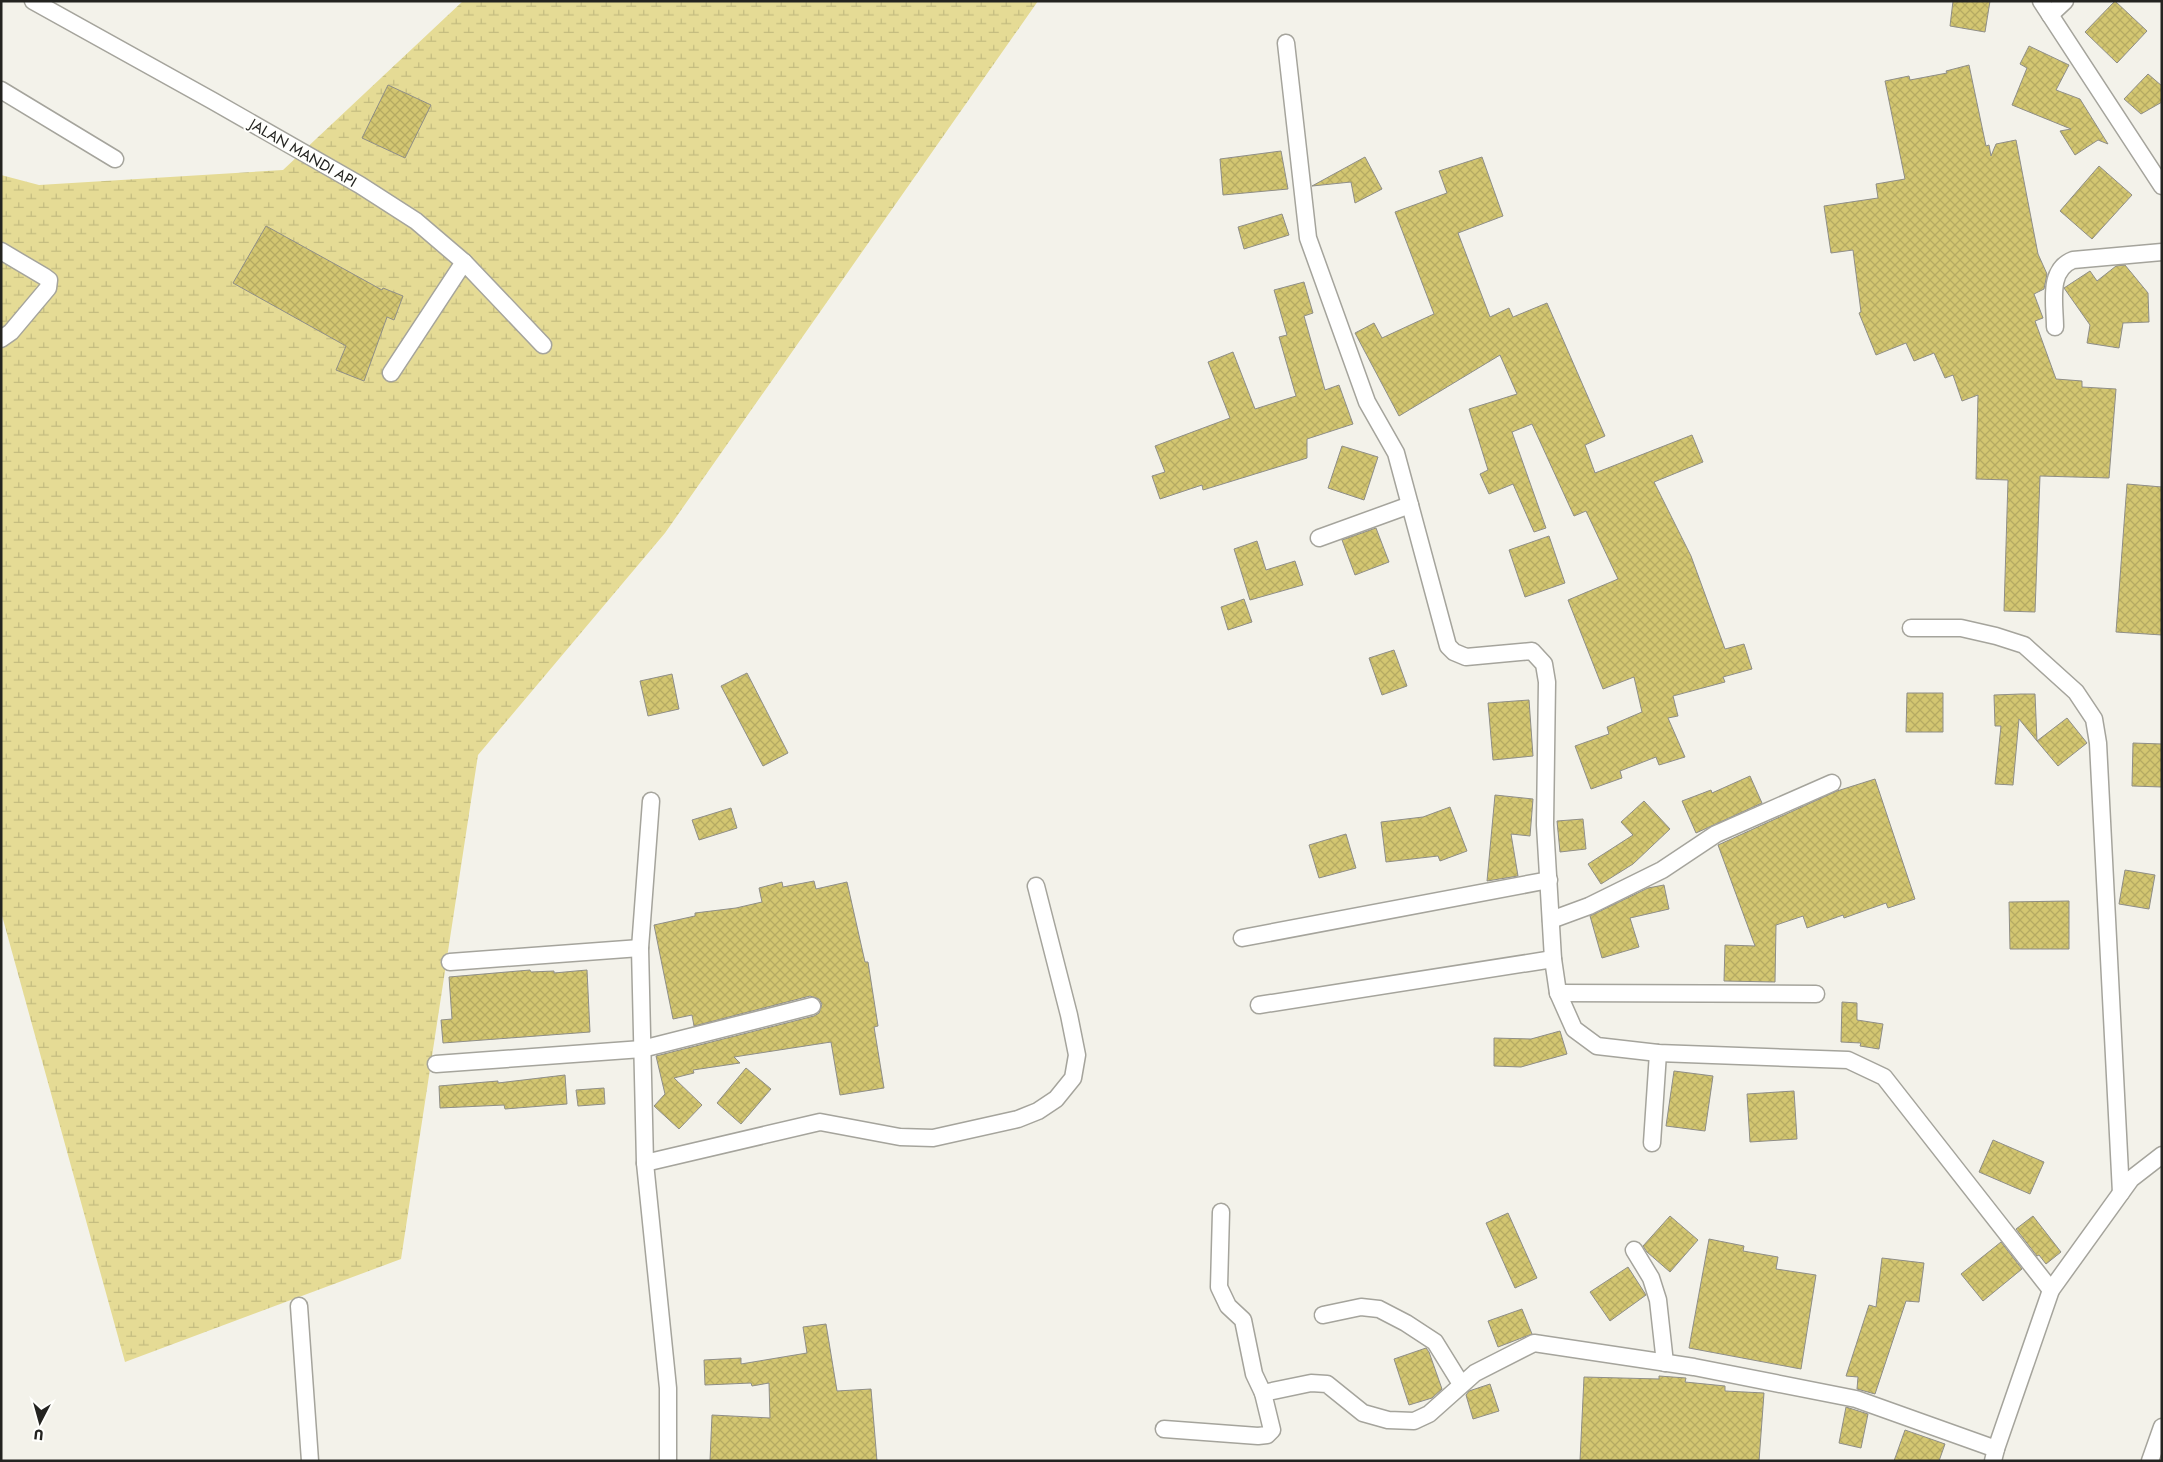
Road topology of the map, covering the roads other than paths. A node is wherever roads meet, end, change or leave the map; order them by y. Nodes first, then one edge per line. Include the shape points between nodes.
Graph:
1 (33, 1) edge
2 (2041, 1) edge
3 (2065, 1) edge
4 (2050, 15) junction
5 (1286, 43) dead end
6 (1, 90) edge
7 (115, 159) dead end
8 (2162, 186) edge
9 (1, 252) edge
10 (2162, 252) edge
11 (464, 262) junction
12 (2055, 327) dead end
13 (1, 339) edge
14 (543, 345) dead end
15 (391, 373) dead end
16 (1410, 505) junction
17 (1319, 538) dead end
18 (1911, 628) dead end
19 (1832, 782) dead end
20 (651, 801) dead end
21 (1549, 880) junction
22 (1036, 886) dead end
23 (1551, 920) junction
24 (1242, 938) dead end
25 (640, 948) junction
26 (1553, 959) junction
27 (450, 962) dead end
28 (1558, 993) junction
29 (1816, 994) dead end
30 (1259, 1005) dead end
31 (812, 1006) dead end
32 (642, 1050) junction
33 (1658, 1053) junction
34 (436, 1064) dead end
35 (1652, 1143) dead end
36 (2162, 1155) edge
37 (645, 1163) junction
38 (2121, 1193) junction
39 (1221, 1212) dead end
40 (1634, 1250) dead end
41 (2051, 1290) junction
42 (299, 1306) dead end
43 (1323, 1315) dead end
44 (1665, 1363) junction
45 (1461, 1384) junction
46 (1263, 1393) junction
47 (2162, 1427) edge
48 (1164, 1429) dead end
49 (1994, 1455) edge
50 (310, 1461) edge
51 (668, 1461) edge
52 (2150, 1461) edge

1 - 11 street, JALAN MANDI API via 360,185 416,220
2 - 4 street
3 - 4 street
4 - 8 street
5 - 16 street via 1308,238 1367,402 1396,454
6 - 7 street
9 - 13 street via 45,277 50,284 11,332
10 - 12 street via 2065,263 2054,282
11 - 14 street, JALAN MANDI API
11 - 15 street
16 - 17 street
16 - 21 street via 1448,646 1466,657 1532,651 1544,664 1547,682 1545,825
18 - 38 street via 1961,628 2024,645 2076,692 2094,718 2098,743
19 - 23 street via 1716,834 1662,870 1589,906
20 - 25 street
21 - 23 street
21 - 24 street
22 - 37 street via 1077,1055 1073,1078 1056,1099 1018,1120 933,1138 900,1137 820,1122
23 - 26 street
25 - 27 street
25 - 32 street
26 - 28 street
26 - 30 street
28 - 29 street
28 - 33 street via 1574,1029 1597,1046
31 - 32 street
32 - 34 street
32 - 37 street
33 - 35 street
33 - 41 street via 1848,1060 1884,1077
36 - 38 street via 2131,1178
37 - 51 street via 668,1388
38 - 41 street
39 - 46 street via 1220,1287 1228,1306 1244,1320 1254,1374
40 - 44 street via 1651,1278 1658,1300
41 - 49 street
42 - 50 street
43 - 45 street via 1361,1307 1379,1309 1435,1342
44 - 45 street via 1534,1344 1475,1373
44 - 49 street via 1856,1399
45 - 46 street via 1430,1414 1414,1421 1388,1420 1363,1413 1327,1384 1311,1383
46 - 48 street via 1272,1425 1267,1435
47 - 52 street

